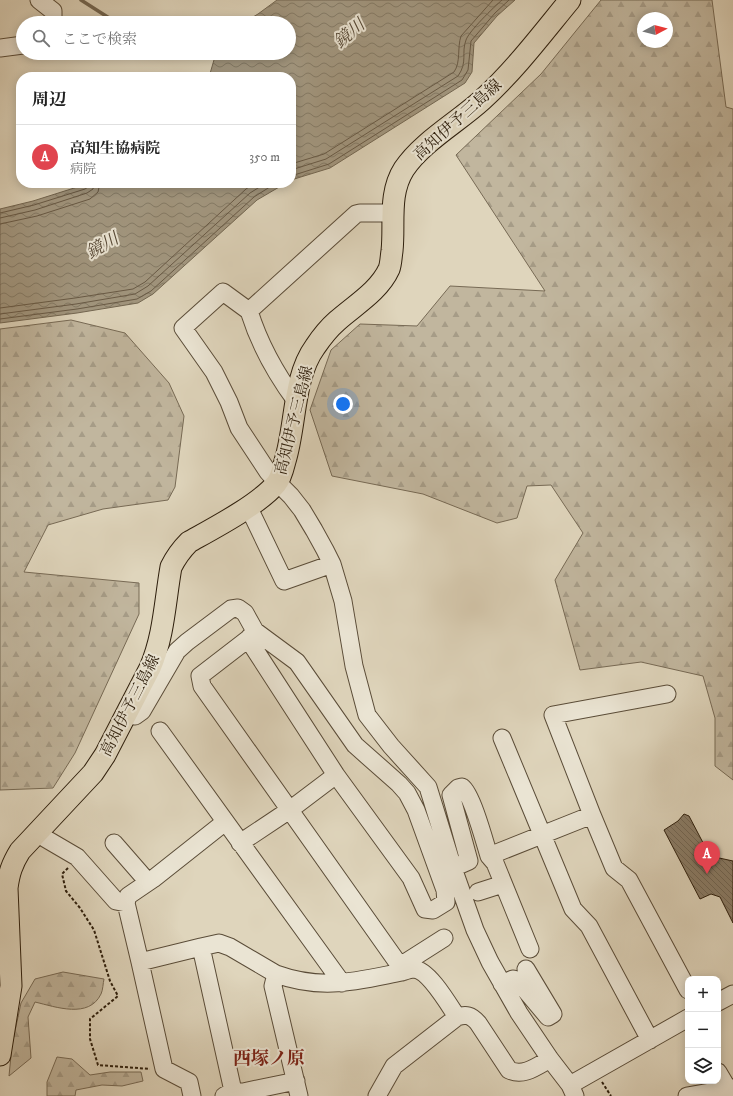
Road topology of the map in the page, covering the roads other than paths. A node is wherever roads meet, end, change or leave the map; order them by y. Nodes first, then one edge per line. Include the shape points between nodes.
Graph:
1 (38, 0) edge
2 (570, 0) edge
3 (53, 16) edge
4 (16, 45) edge
5 (0, 48) edge
6 (393, 213) junction
7 (249, 311) junction
8 (296, 401) junction
9 (277, 482) junction
10 (248, 506) junction
11 (332, 564) junction
12 (252, 635) junction
13 (667, 694) dead end
14 (125, 715) junction
15 (160, 731) dead end
16 (502, 738) dead end
17 (336, 775) junction
18 (291, 809) junction
19 (592, 815) junction
20 (225, 822) junction
21 (36, 834) junction
22 (543, 836) junction
23 (114, 843) dead end
24 (240, 843) junction
25 (489, 856) junction
26 (453, 868) junction
27 (148, 882) junction
28 (503, 884) junction
29 (478, 892) dead end
30 (126, 903) junction
31 (444, 938) dead end
32 (201, 947) junction
33 (530, 949) dead end
34 (140, 962) junction
35 (526, 968) dead end
36 (5, 969) edge
37 (401, 969) junction
38 (276, 974) junction
39 (342, 983) junction
40 (502, 984) junction
41 (685, 984) edge
42 (733, 994) edge
43 (721, 1000) edge
44 (456, 1016) junction
45 (685, 1021) edge
46 (650, 1040) junction
47 (0, 1055) edge
48 (550, 1059) junction
49 (721, 1076) edge
50 (297, 1088) edge
51 (731, 1089) edge
52 (573, 1090) edge
53 (236, 1094) edge
54 (192, 1096) edge
55 (377, 1096) edge
56 (688, 1096) edge

1 - 3 street via 53,11
2 - 6 main road, 高知伊予三島線 via 501,81 409,163 402,172 394,196
4 - 5 street
6 - 7 street via 356,214
6 - 8 main road, 高知伊予三島線 via 393,238 388,269 372,291 336,321 314,347 305,363
7 - 8 street via 255,331
7 - 9 street via 223,292 183,328 214,372 239,428
8 - 9 main road, 高知伊予三島線 via 288,452
9 - 10 main road, 高知伊予三島線
9 - 11 street via 302,510
10 - 11 street via 284,581
10 - 14 main road, 高知伊予三島線 via 189,542 175,558 171,567 160,642 150,668
11 - 26 street via 343,601 354,666 367,715 428,788
12 - 14 street via 245,613 238,608 230,609 177,651 142,711 135,716
12 - 17 street
12 - 17 street via 297,662 355,745 407,793 416,810 445,890 446,902 433,910 425,909 411,878
12 - 18 street via 200,676 202,686
13 - 19 street via 553,715
14 - 21 main road, 高知伊予三島線 via 93,773
15 - 20 street
16 - 22 street
17 - 18 street
18 - 24 street
18 - 37 street
19 - 22 street
19 - 41 street via 614,868 629,880
20 - 24 street
20 - 27 street
21 - 30 street via 77,857 116,901
21 - 36 main road, 高知伊予三島線 via 20,851 9,874
22 - 25 street
22 - 46 street via 573,909 589,926
23 - 27 street
24 - 39 street
25 - 26 street via 466,790 458,788 451,794 469,861
25 - 28 street via 495,863
26 - 40 street via 476,930
27 - 30 street via 128,896
28 - 29 street
28 - 33 street
30 - 34 street
31 - 37 street
32 - 34 street
32 - 38 street via 219,943
32 - 53 street
34 - 54 street via 164,1069 189,1082
35 - 40 street via 553,1014 548,1017 516,980
36 - 47 main road, 高知伊予三島線 via 9,1002
37 - 39 street
37 - 44 street via 415,969 432,981
38 - 39 street via 304,982
38 - 50 street via 273,986
40 - 48 street
42 - 43 street
44 - 48 street via 472,1016 510,1070 517,1074
44 - 55 street via 394,1066
45 - 46 street
46 - 52 street
48 - 52 street
49 - 51 street
50 - 53 street
51 - 56 street

